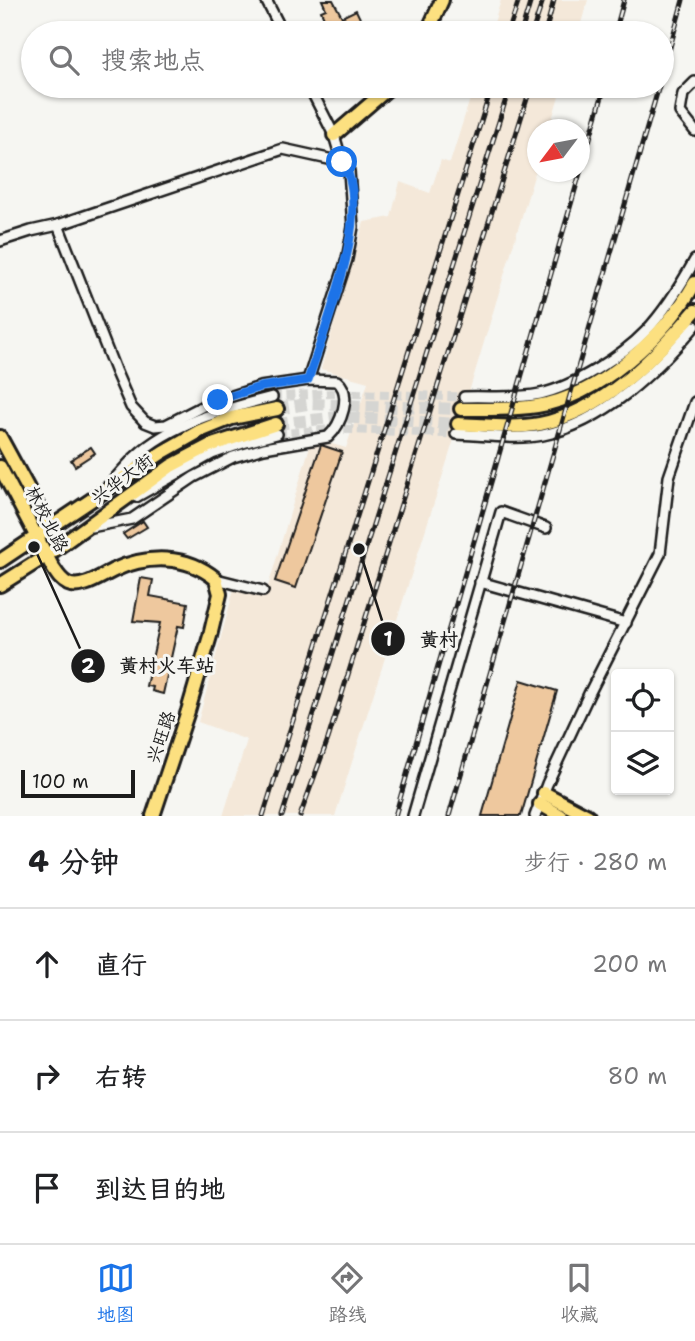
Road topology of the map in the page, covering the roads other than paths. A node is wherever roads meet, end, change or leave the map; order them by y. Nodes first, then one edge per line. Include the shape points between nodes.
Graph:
1 (266, 0) edge
2 (442, 0) edge
3 (277, 21) edge
4 (432, 21) edge
5 (695, 82) edge
6 (315, 98) edge
7 (377, 98) edge
8 (695, 131) edge
9 (334, 135) junction
10 (342, 162) junction
11 (58, 225) junction
12 (0, 241) edge
13 (695, 260) edge
14 (695, 283) edge
15 (695, 311) edge
16 (695, 326) edge
17 (308, 380) junction
18 (695, 402) edge
19 (274, 403) tunnel mouth
20 (463, 403) joint
21 (276, 429) tunnel mouth
22 (457, 429) joint
23 (0, 436) edge
24 (0, 467) edge
25 (50, 528) junction
26 (85, 528) junction
27 (546, 528) dead end
28 (38, 536) junction
29 (46, 556) junction
30 (0, 561) edge
31 (216, 579) junction
32 (480, 582) junction
33 (0, 585) edge
34 (263, 591) dead end
35 (626, 623) junction
36 (540, 804) edge
37 (153, 816) edge
38 (413, 816) edge
39 (561, 816) edge
40 (588, 816) edge

1 - 3 street
2 - 4 main road
5 - 8 street via 683,94 680,112
6 - 9 street
7 - 9 main road
9 - 10 street
10 - 11 street via 283,149
10 - 17 street via 349,171 353,227 347,260
11 - 12 street
11 - 17 street via 115,370 140,419 162,426 244,391
13 - 20 street via 675,296 645,332 589,374 538,394
14 - 20 main road via 654,339 598,382 571,396 508,410
15 - 22 main road via 633,375 573,413 539,424
16 - 22 street via 640,383 578,424 541,435
17 - 26 street via 337,381 344,388 346,399 328,437 233,457 132,519
18 - 35 street via 669,477 660,554
19 - 25 main road, 兴华大街 via 200,431
21 - 26 main road, 兴华大街 via 209,446 171,466
23 - 25 main road, 林校北路
24 - 28 main road, 林校北路
25 - 28 main road, 兴华大街
25 - 29 main road
26 - 29 main road, 兴华大街
27 - 32 street via 501,512
28 - 29 main road, 林校北路
28 - 30 main road
29 - 31 main road, 林校北路 via 68,584 78,585 144,559 188,564
29 - 33 main road, 兴华大街
31 - 34 street
31 - 37 main road, 兴旺路 via 220,594 210,636
32 - 35 street
32 - 38 street
35 - 36 street
36 - 39 main road
36 - 40 main road

